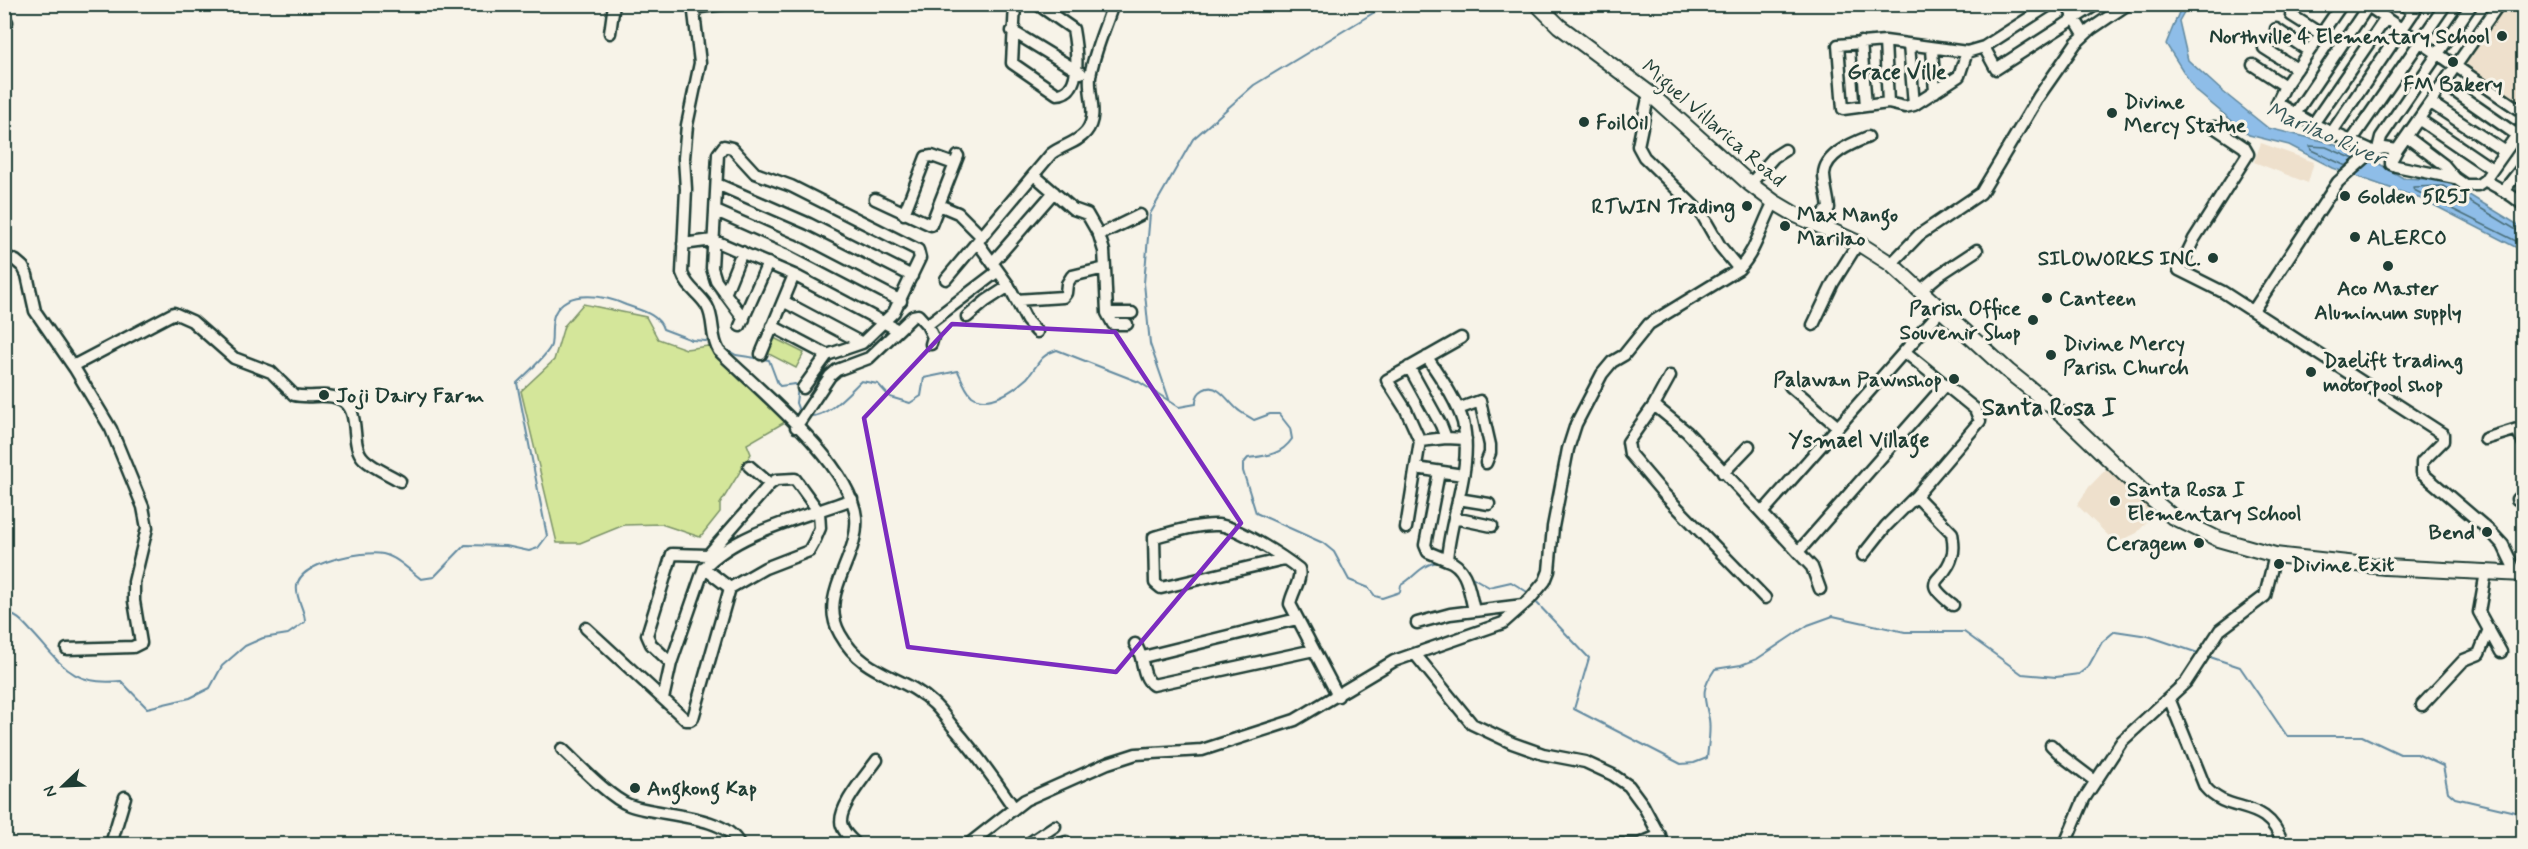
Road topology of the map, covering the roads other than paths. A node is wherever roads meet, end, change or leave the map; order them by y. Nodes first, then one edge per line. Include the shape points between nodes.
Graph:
1 (614, 4) edge
2 (723, 4) edge
3 (1015, 4) edge
4 (1037, 4) edge
5 (1113, 4) edge
6 (1537, 4) edge
7 (2051, 4) edge
8 (2066, 4) edge
9 (2097, 4) edge
10 (2128, 4) edge
11 (2342, 4) edge
12 (2402, 4) edge
13 (2446, 4) edge
14 (2472, 4) edge
15 (2499, 4) edge
16 (2366, 5) edge
17 (693, 6) edge
18 (2416, 8) edge
19 (2291, 15) dead end
20 (2386, 18) junction
21 (2075, 19) junction
22 (2276, 29) dead end
23 (2402, 29) junction
24 (1012, 30) junction
25 (610, 33) dead end
26 (2084, 34) junction
27 (2320, 34) junction
28 (1885, 41) junction
29 (1861, 42) junction
30 (2420, 42) junction
31 (1909, 45) junction
32 (1984, 47) junction
33 (2264, 48) dead end
34 (1932, 49) junction
35 (2309, 51) junction
36 (1967, 52) junction
37 (2438, 54) junction
38 (2253, 65) dead end
39 (2456, 66) junction
40 (2297, 69) junction
41 (1078, 72) junction
42 (1090, 77) junction
43 (2444, 84) junction
44 (2285, 86) junction
45 (1935, 92) junction
46 (1649, 93) junction
47 (1887, 103) junction
48 (2431, 103) junction
49 (1914, 105) junction
50 (1866, 106) junction
51 (2523, 113) edge
52 (2295, 114) junction
53 (2420, 120) junction
54 (2313, 124) junction
55 (2523, 125) edge
56 (2214, 128) dead end
57 (2332, 132) junction
58 (2517, 135) junction
59 (1868, 137) dead end
60 (2407, 138) junction
61 (2352, 140) junction
62 (1785, 150) dead end
63 (2397, 150) junction
64 (2372, 151) junction
65 (2505, 152) junction
66 (2523, 165) edge
67 (2492, 169) junction
68 (1034, 175) junction
69 (2455, 178) junction
70 (2485, 180) junction
71 (717, 184) junction
72 (1750, 184) junction
73 (2505, 189) junction
74 (1054, 192) junction
75 (875, 200) dead end
76 (1774, 202) junction
77 (2523, 203) edge
78 (939, 205) junction
79 (716, 211) junction
80 (904, 214) junction
81 (1140, 215) dead end
82 (1821, 226) junction
83 (1099, 235) junction
84 (713, 240) junction
85 (980, 240) junction
86 (1858, 243) junction
87 (683, 244) junction
88 (1977, 250) dead end
89 (742, 252) junction
90 (4, 256) edge
91 (768, 263) junction
92 (1891, 264) junction
93 (995, 266) junction
94 (1105, 268) junction
95 (1739, 269) junction
96 (794, 275) junction
97 (912, 276) junction
98 (946, 279) dead end
99 (1009, 286) junction
100 (1920, 291) junction
101 (725, 294) junction
102 (1016, 300) junction
103 (783, 301) junction
104 (901, 301) junction
105 (1941, 310) junction
106 (2253, 311) junction
107 (1107, 313) junction
108 (1132, 313) dead end
109 (967, 317) dead end
110 (884, 322) junction
111 (1127, 324) dead end
112 (927, 325) junction
113 (1813, 325) dead end
114 (772, 327) junction
115 (898, 330) junction
116 (1037, 332) dead end
117 (1461, 338) dead end
118 (862, 343) junction
119 (931, 344) dead end
120 (1905, 352) junction
121 (761, 354) dead end
122 (827, 355) junction
123 (1427, 357) junction
124 (74, 366) junction
125 (1409, 367) junction
126 (1670, 376) dead end
127 (1945, 385) junction
128 (1791, 386) dead end
129 (803, 388) dead end
130 (1654, 405) junction
131 (1458, 410) junction
132 (796, 427) junction
133 (1838, 427) junction
134 (2520, 428) edge
135 (1446, 438) junction
136 (1466, 439) junction
137 (2485, 439) dead end
138 (1420, 441) junction
139 (2523, 444) edge
140 (1749, 446) dead end
141 (1486, 463) dead end
142 (749, 466) dead end
143 (1416, 468) junction
144 (1439, 472) junction
145 (1723, 473) junction
146 (1463, 475) junction
147 (400, 481) dead end
148 (770, 484) junction
149 (1916, 496) junction
150 (852, 499) junction
151 (1458, 499) junction
152 (1489, 504) dead end
153 (819, 512) junction
154 (1762, 513) junction
155 (1454, 518) junction
156 (1492, 526) dead end
157 (1406, 528) dead end
158 (1798, 552) junction
159 (1863, 555) dead end
160 (2275, 555) junction
161 (1284, 559) junction
162 (707, 561) junction
163 (1450, 561) junction
164 (2486, 572) junction
165 (2520, 574) edge
166 (730, 588) junction
167 (1820, 589) dead end
168 (1530, 598) junction
169 (1765, 598) dead end
170 (1953, 605) dead end
171 (1474, 610) junction
172 (1297, 619) junction
173 (1417, 623) dead end
174 (586, 628) dead end
175 (2489, 629) junction
176 (1135, 644) dead end
177 (67, 648) dead end
178 (1314, 650) junction
179 (2501, 652) dead end
180 (1415, 654) junction
181 (1143, 657) junction
182 (671, 663) junction
183 (1338, 696) junction
184 (2169, 698) junction
185 (663, 699) junction
186 (2422, 705) dead end
187 (2050, 745) dead end
188 (562, 749) dead end
189 (877, 760) dead end
190 (2095, 781) junction
191 (125, 797) dead end
192 (1014, 808) junction
193 (1055, 826) dead end
194 (1662, 839) edge
195 (111, 844) edge
196 (739, 844) edge
197 (856, 844) edge
198 (969, 844) edge
199 (1028, 844) edge
200 (1610, 844) edge
201 (2066, 844) edge
202 (2283, 844) edge

1 - 25 street
2 - 17 street
3 - 24 street
4 - 41 street via 1073,29
5 - 42 street
6 - 46 main road, Miguel Villarica Road via 1559,26
7 - 32 street
8 - 21 street
9 - 21 street
10 - 26 street
11 - 27 street
12 - 18 street
13 - 30 street
14 - 37 street
15 - 39 street
16 - 20 street
16 - 52 street
17 - 87 street via 700,63 685,147
18 - 23 street
19 - 27 street
20 - 23 street
20 - 54 street
21 - 26 street
21 - 32 street via 1996,69
22 - 35 street
23 - 30 street
23 - 57 street
24 - 41 street
24 - 41 street via 1012,63 1057,94 1065,92
26 - 92 street via 2039,96 1981,193 1919,236
27 - 35 street
28 - 29 street
28 - 31 street
28 - 47 street
29 - 50 street
29 - 50 street via 1838,45 1843,109
30 - 37 street
30 - 61 street
31 - 34 street
31 - 49 street
32 - 36 street
33 - 40 street
34 - 36 street
34 - 45 street
35 - 40 street
36 - 45 street via 1959,76
37 - 39 street
37 - 64 street
38 - 44 street
39 - 43 street
39 - 51 street
40 - 44 street
41 - 42 street
42 - 68 street via 1092,111 1088,130 1070,146 1054,151
43 - 48 street
43 - 58 street
44 - 52 street via 2277,103
45 - 49 street
46 - 72 main road, Miguel Villarica Road
46 - 95 street via 1638,146 1644,158 1701,213
47 - 49 street
47 - 50 street
48 - 53 street
48 - 65 street
52 - 54 street
53 - 60 street
53 - 67 street
54 - 57 street
55 - 58 street
56 - 106 street via 2244,147 2248,154 2179,270
57 - 61 street
58 - 65 street
59 - 82 street via 1828,163 1824,175 1829,208
60 - 63 street
60 - 69 street
61 - 64 street
62 - 72 street
63 - 64 street
63 - 69 street via 2391,164
64 - 106 street via 2338,182
65 - 67 street
66 - 73 street
67 - 70 street
68 - 74 street
68 - 85 street
69 - 70 street via 2472,186
70 - 73 street
71 - 79 street
71 - 97 street via 809,224
71 - 97 street via 720,149 732,148 755,173 791,186 918,250 920,258
72 - 76 main road, Miguel Villarica Road
73 - 77 street
74 - 83 street via 1073,210 1087,214
74 - 93 street
75 - 80 street
76 - 82 main road, Miguel Villarica Road
76 - 95 street via 1751,256
78 - 80 street via 931,225
78 - 80 street via 956,160 926,157
78 - 85 street via 958,213
79 - 84 street
79 - 104 street via 793,245
81 - 83 street
82 - 86 main road, Miguel Villarica Road
83 - 94 street
84 - 87 street
84 - 89 street
84 - 101 street via 713,274
85 - 93 street
85 - 98 street
86 - 92 main road, Miguel Villarica Road
86 - 113 street
87 - 132 street via 682,273 686,284 707,306 715,346
88 - 100 street
89 - 91 street
89 - 101 street
90 - 124 street via 23,267 35,311
91 - 96 street
91 - 101 street via 742,322
92 - 100 main road, Miguel Villarica Road
93 - 99 street
93 - 112 street
94 - 102 street via 1072,276 1063,297
94 - 107 street
95 - 168 street via 1649,324 1594,385 1568,449 1549,571
96 - 103 street
96 - 110 street
97 - 104 street
99 - 102 street
99 - 109 street
100 - 105 main road, Miguel Villarica Road
102 - 116 street
103 - 114 street
103 - 118 street
104 - 110 street
105 - 120 street
105 - 160 main road, Miguel Villarica Road via 2173,517 2218,539
106 - 165 street via 2443,434 2444,441 2422,462 2422,472 2491,532
107 - 108 street
107 - 111 street via 1113,324
110 - 115 street
110 - 118 street
112 - 115 street via 916,315
112 - 119 street via 933,337
114 - 121 street
114 - 122 street
115 - 132 street via 868,358 830,376
117 - 123 street
118 - 122 street
120 - 127 street
120 - 133 street
122 - 129 street
123 - 125 street
123 - 131 street
124 - 147 street via 174,313 192,321 234,358 271,372 294,395 326,394 342,400 351,410 364,459
124 - 177 street via 111,429 143,507 147,528 134,582 141,643 132,647
125 - 135 street
125 - 138 street via 1387,380
126 - 130 street
127 - 149 street via 1975,409 1980,421
127 - 158 street
128 - 133 street
130 - 145 street via 1687,432
130 - 169 street via 1629,440 1630,453 1664,494
131 - 136 street
131 - 141 street via 1480,401 1490,445
132 - 150 street via 821,449
133 - 154 street
134 - 137 street
134 - 139 street
135 - 136 street
135 - 138 street
136 - 146 street
138 - 143 street
140 - 145 street
142 - 148 street
143 - 144 street
143 - 157 street
144 - 146 street
144 - 163 street via 1425,545 1428,552
145 - 154 street
146 - 151 street
148 - 153 street via 795,479
148 - 162 street
149 - 159 street
149 - 170 street via 1952,532 1952,558 1935,588
150 - 153 street
150 - 192 street via 856,518 854,545 842,571 832,613 838,632 850,650 872,669 911,687 933,703 979,757
151 - 152 street
151 - 155 street
153 - 162 street via 748,538
153 - 166 street via 820,528 809,551 765,568
154 - 158 street
155 - 156 street
155 - 163 street
158 - 167 street via 1812,567
160 - 164 main road, Miguel Villarica Road via 2373,566
160 - 184 street via 2265,596 2220,630 2186,682
161 - 161 street via 1231,527 1211,525 1154,537 1155,583 1161,588
161 - 172 street via 1300,573 1290,604
162 - 166 street
162 - 182 street
162 - 182 street via 672,554 647,635
163 - 171 street via 1463,571
164 - 165 main road, Miguel Villarica Road
164 - 175 street via 2480,612
166 - 185 street via 693,718 686,720
168 - 171 street
168 - 180 street via 1503,623
171 - 173 street
172 - 178 street
172 - 181 street
174 - 185 street
175 - 179 street
175 - 186 street via 2479,654 2464,660
176 - 181 street
178 - 181 street via 1153,685 1146,676
178 - 183 street
180 - 183 street via 1394,661
180 - 194 street via 1472,724 1512,743 1557,758 1585,762 1629,786
182 - 185 street
183 - 192 street via 1295,720 1202,750 1136,754 1116,760 1037,793
184 - 190 street via 2122,741
184 - 202 street via 2205,788 2216,798 2271,820
187 - 190 street
188 - 196 street via 627,804 701,820 729,831
189 - 197 street via 840,818
190 - 201 street
191 - 195 street
192 - 198 street
193 - 199 street
194 - 200 street

